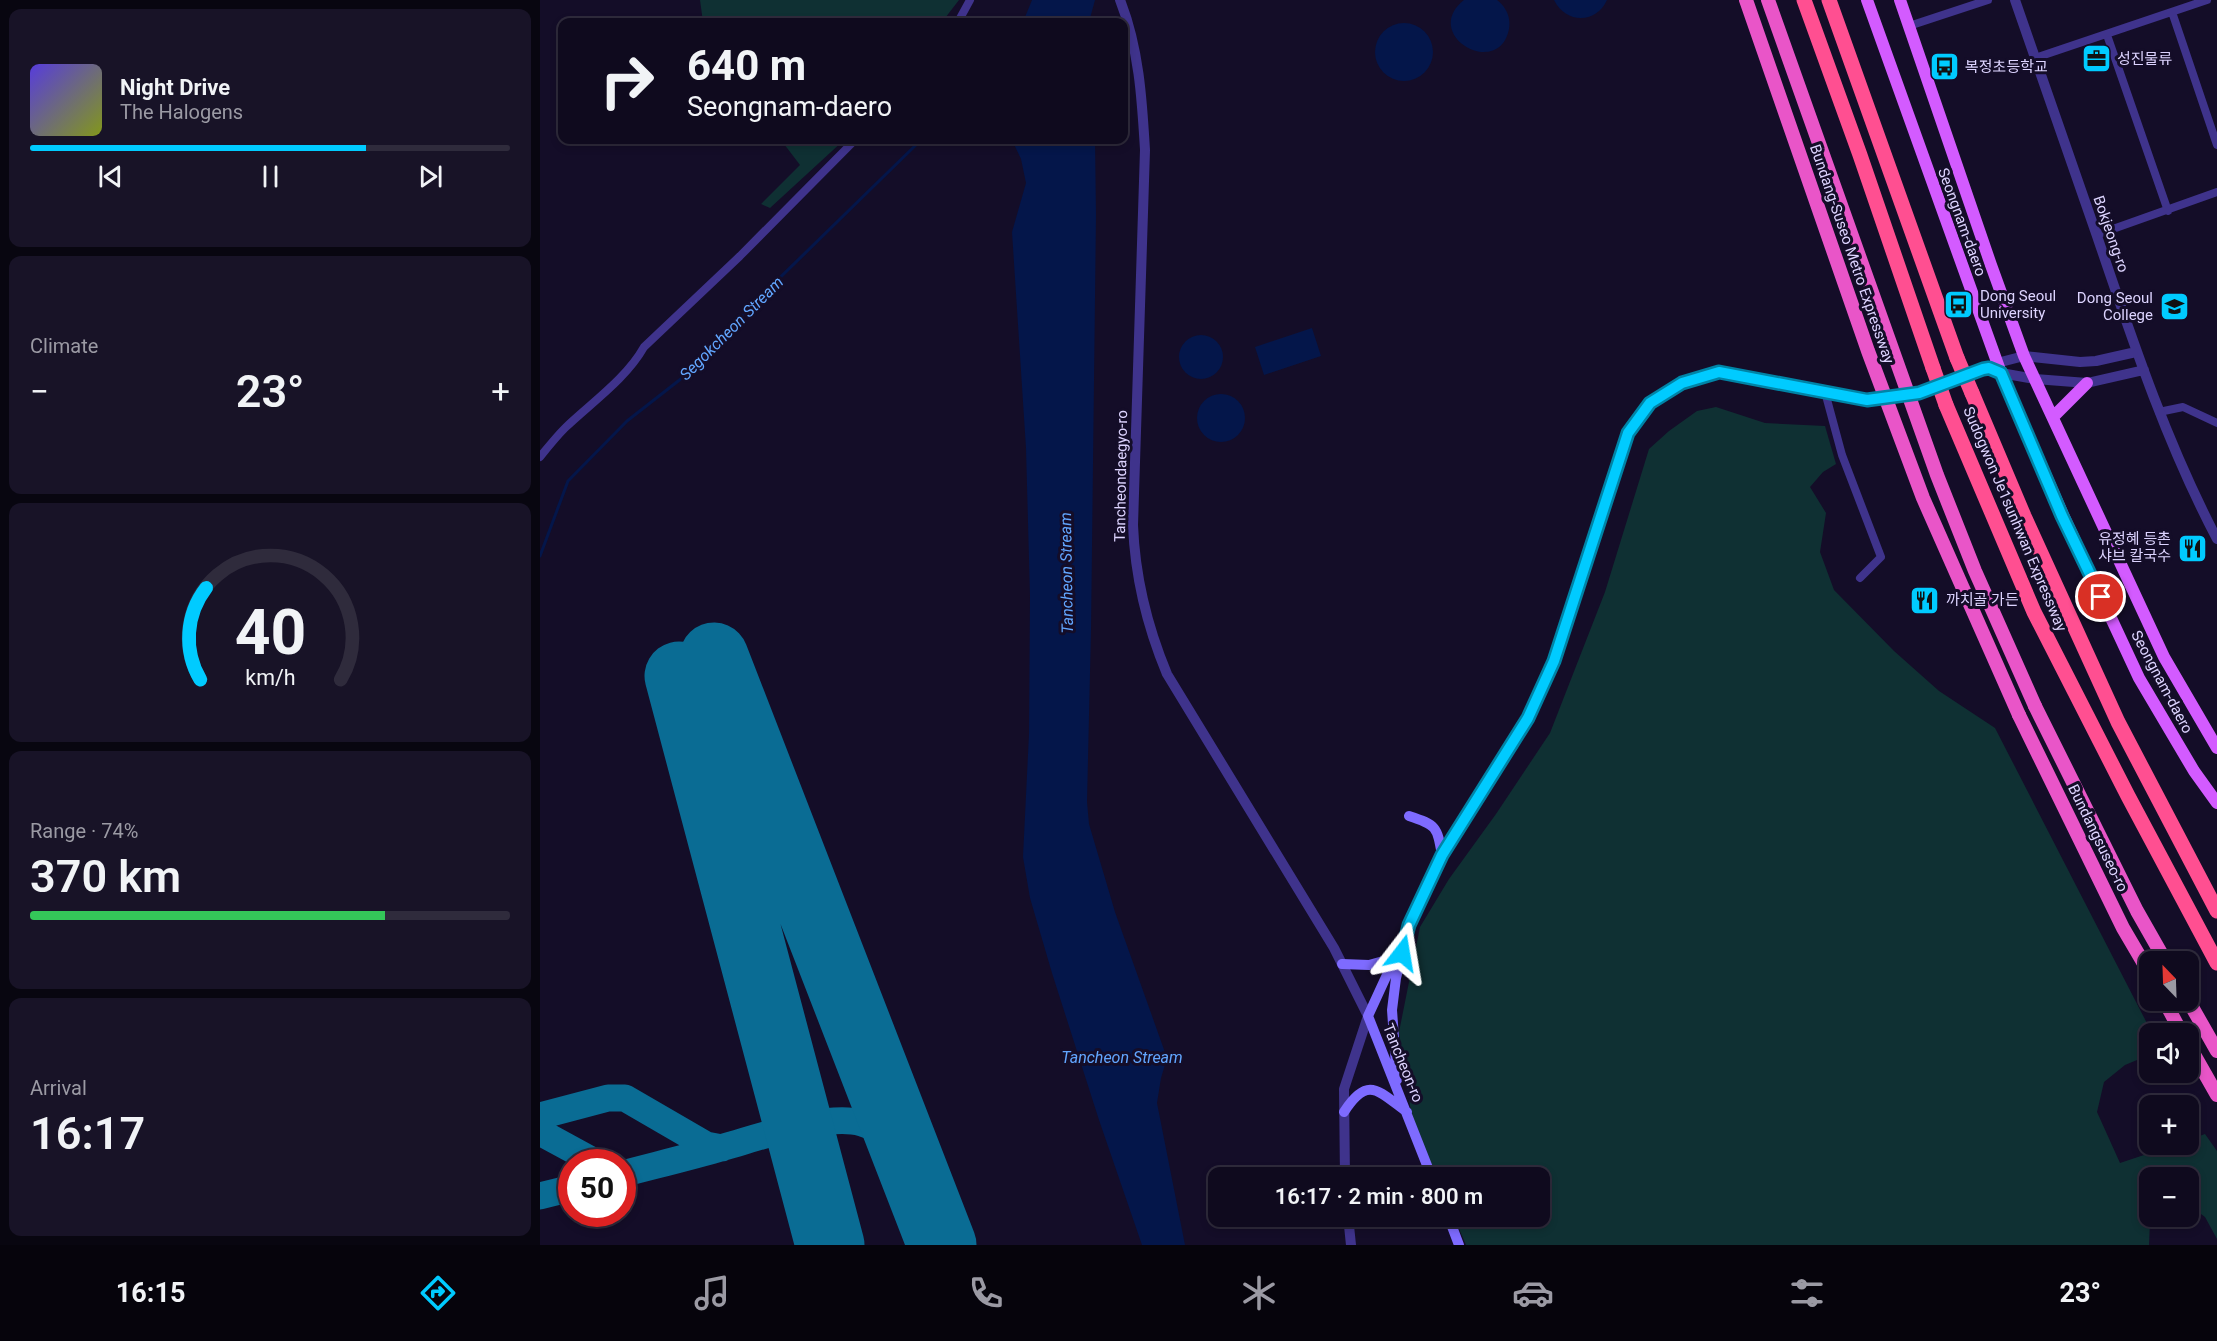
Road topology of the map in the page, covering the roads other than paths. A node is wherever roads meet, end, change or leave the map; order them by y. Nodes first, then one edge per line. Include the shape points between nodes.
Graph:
1 (970, 0) edge
2 (1120, 0) edge
3 (1746, 0) edge
4 (1768, 0) edge
5 (1804, 0) edge
6 (1829, 0) edge
7 (1867, 0) edge
8 (1900, 0) edge
9 (1988, 0) edge
10 (2015, 0) edge
11 (2207, 0) edge
12 (2172, 12) junction
13 (960, 18) edge
14 (1127, 18) edge
15 (1128, 20) edge
16 (1909, 26) junction
17 (2107, 34) junction
18 (2035, 58) junction
19 (851, 144) edge
20 (2217, 145) edge
21 (2217, 192) edge
22 (2168, 210) junction
23 (2096, 235) junction
24 (2136, 352) junction
25 (2024, 356) junction
26 (1996, 368) junction
27 (2144, 370) junction
28 (2035, 379) junction
29 (2087, 383) junction
30 (1825, 392) junction
31 (2159, 412) junction
32 (2053, 417) junction
33 (2217, 423) edge
34 (540, 457) edge
35 (2217, 539) edge
36 (1860, 578) dead end
37 (2035, 706) joint
38 (2019, 715) joint
39 (2217, 748) edge
40 (2217, 803) edge
41 (1409, 816) dead end
42 (1442, 855) junction
43 (2217, 911) edge
44 (1409, 925) junction
45 (2160, 951) edge
46 (2139, 955) edge
47 (1394, 958) junction
48 (2217, 963) edge
49 (1342, 964) junction
50 (2194, 1011) edge
51 (1368, 1016) junction
52 (2217, 1052) edge
53 (2199, 1063) edge
54 (1398, 1086) junction
55 (2217, 1095) edge
56 (1344, 1112) junction
57 (1407, 1113) junction
58 (1345, 1167) edge
59 (1428, 1167) edge
60 (1349, 1227) edge
61 (1452, 1227) edge
62 (1351, 1245) edge
63 (1459, 1245) edge

1 - 13 street
2 - 14 street, Tancheondaegyo-ro
3 - 38 highway, Bundang-Suseo Metro Expressway, bridge via 1923,498
4 - 37 highway, Bundang-Suseo Metro Expressway, bridge via 1937,475
5 - 48 highway, Sudogwon Je1sunhwan Expressway, bridge via 1946,405 2034,612
6 - 43 highway, Sudogwon Je1sunhwan Expressway, bridge via 1957,358 2024,516 2118,722
7 - 26 main road, Seongnam-daero
8 - 16 main road, Seongnam-daero
9 - 16 street
10 - 18 street, Bokjeong-ro
11 - 12 street
12 - 17 street
12 - 20 street
15 - 49 street, Tancheondaegyo-ro via 1142,94 1144,150 1133,525 1146,615 1167,674
16 - 25 main road, Seongnam-daero
17 - 18 street
17 - 22 street
18 - 23 street, Bokjeong-ro
19 - 34 street via 644,347 624,373 562,430
21 - 22 street
22 - 23 street
23 - 24 street, Bokjeong-ro
24 - 25 street via 2097,362
24 - 27 street, Bokjeong-ro
25 - 26 street
25 - 28 main road, Seongnam-daero
26 - 28 street
26 - 30 main road, Tancheon-ro via 1919,393 1867,400
26 - 40 main road, Seongnam-daero via 2139,678
27 - 29 street
27 - 31 street, Bokjeong-ro
28 - 29 street
28 - 32 main road, Seongnam-daero
29 - 32 main road
30 - 36 street via 1842,455 1881,557
30 - 42 main road, Tancheon-ro via 1719,372 1682,383 1650,403 1628,433 1554,661 1532,709
31 - 33 street via 2183,407
31 - 35 street, Bokjeong-ro
32 - 39 main road, Seongnam-daero via 2164,657
37 - 45 highway, Bundangsuseo-ro
38 - 46 highway, Bundangsuseo-ro
41 - 42 main road via 1431,823 1438,831
42 - 44 main road, Tancheon-ro
44 - 47 main road, Tancheon-ro
44 - 54 main road via 1392,1010
47 - 49 main road via 1369,965
47 - 51 main road, Tancheon-ro
49 - 51 street, Tancheondaegyo-ro
50 - 52 highway
51 - 54 main road, Tancheon-ro
51 - 56 street via 1344,1089
53 - 55 highway
54 - 57 main road, Tancheon-ro
56 - 57 main road via 1353,1097 1374,1090
56 - 58 street
57 - 59 main road, Tancheon-ro
60 - 62 street
61 - 63 main road

